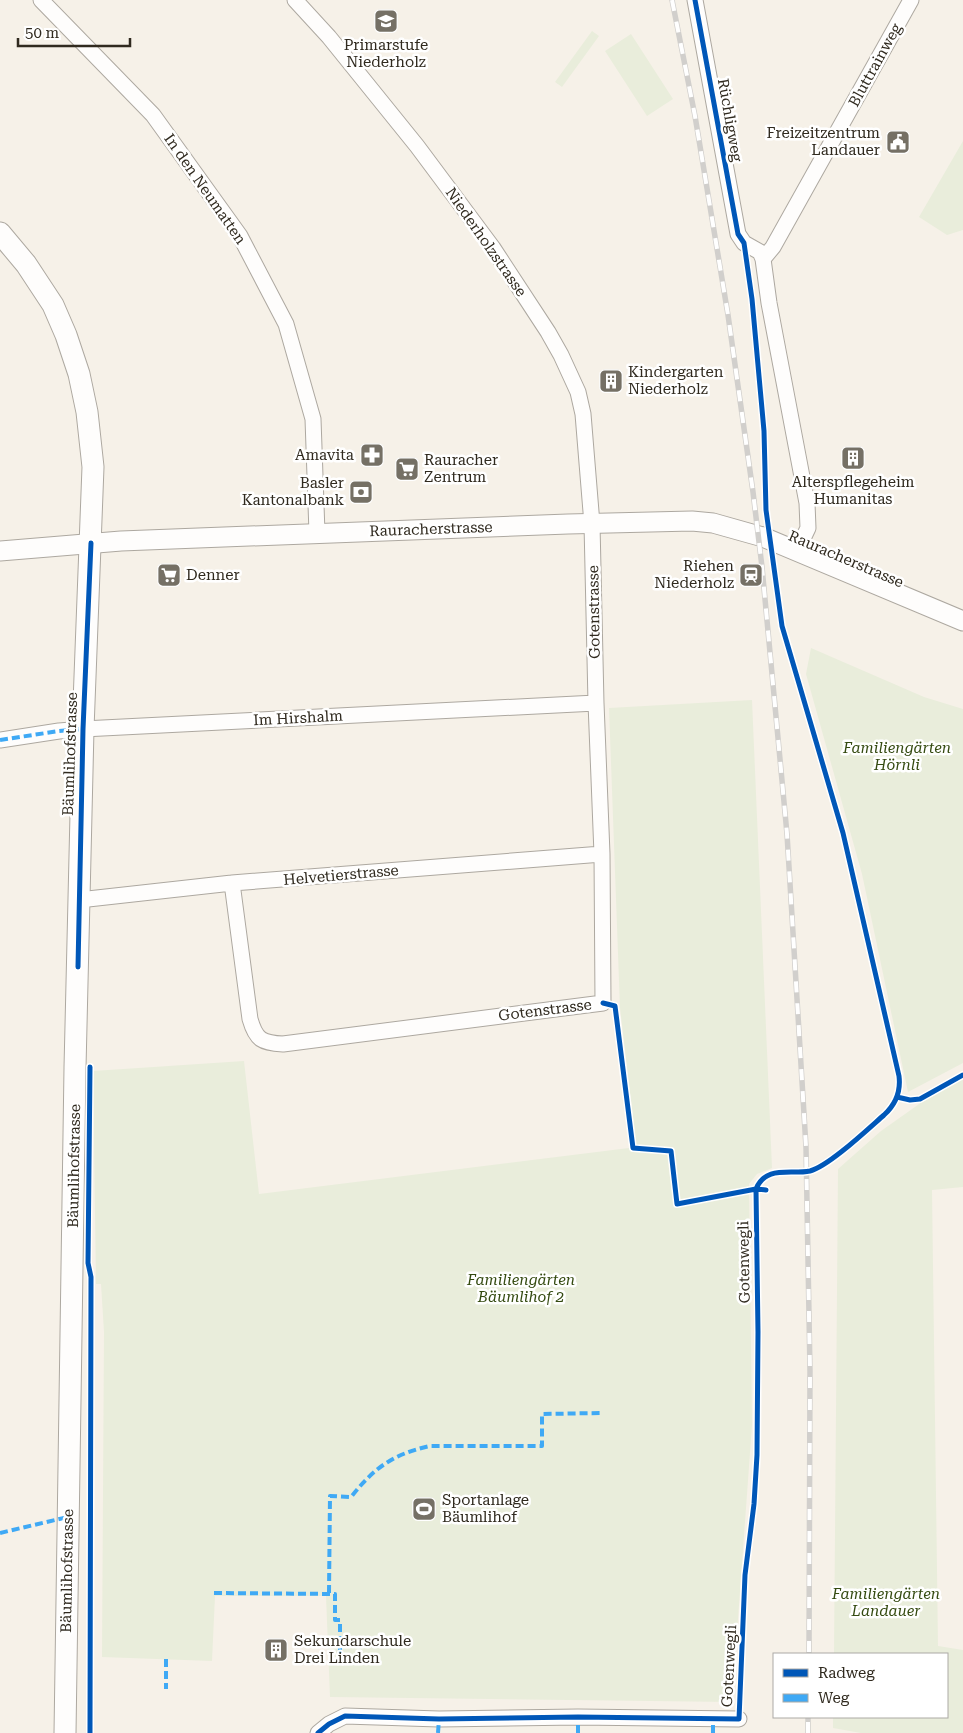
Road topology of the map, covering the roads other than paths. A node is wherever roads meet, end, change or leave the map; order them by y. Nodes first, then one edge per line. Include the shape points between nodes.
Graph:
1 (41, 0) edge
2 (295, 0) edge
3 (695, 0) edge
4 (910, 0) edge
5 (0, 233) edge
6 (764, 259) junction
7 (592, 524) junction
8 (317, 533) junction
9 (90, 543) junction
10 (0, 551) edge
11 (796, 551) junction
12 (963, 622) edge
13 (596, 703) junction
14 (83, 729) junction
15 (0, 740) edge
16 (602, 854) junction
17 (232, 884) junction
18 (80, 900) junction
19 (739, 1719) dead end
20 (65, 1733) edge
21 (318, 1733) edge

1 - 8 street, In den Neumatten via 153,115 240,236 286,324 313,419
2 - 7 street, Niederholzstrasse via 417,146 493,248 562,354 578,392 583,414
3 - 6 street, Rüchligweg via 738,234
4 - 6 street, Bluttrainweg
5 - 9 main road, Bäumlihofstrasse via 26,264 53,305 79,374 93,467
6 - 11 street via 770,311 807,503 808,528
7 - 8 street, Rauracherstrasse
7 - 11 street, Rauracherstrasse via 712,523 763,537
7 - 13 street, Gotenstrasse
8 - 9 street, Rauracherstrasse
9 - 10 street, Rauracherstrasse
9 - 14 main road, Bäumlihofstrasse
11 - 12 street, Rauracherstrasse
13 - 14 street, Im Hirshalm
13 - 16 street, Gotenstrasse
14 - 15 street, Im Hirshalm
14 - 18 main road, Bäumlihofstrasse
16 - 17 street, Helvetierstrasse
16 - 17 street, Gotenstrasse via 604,1003 283,1044 269,1043 253,1031
17 - 18 street, Helvetierstrasse
18 - 20 main road, Bäumlihofstrasse
19 - 21 street, Gotenwegli via 345,1716

